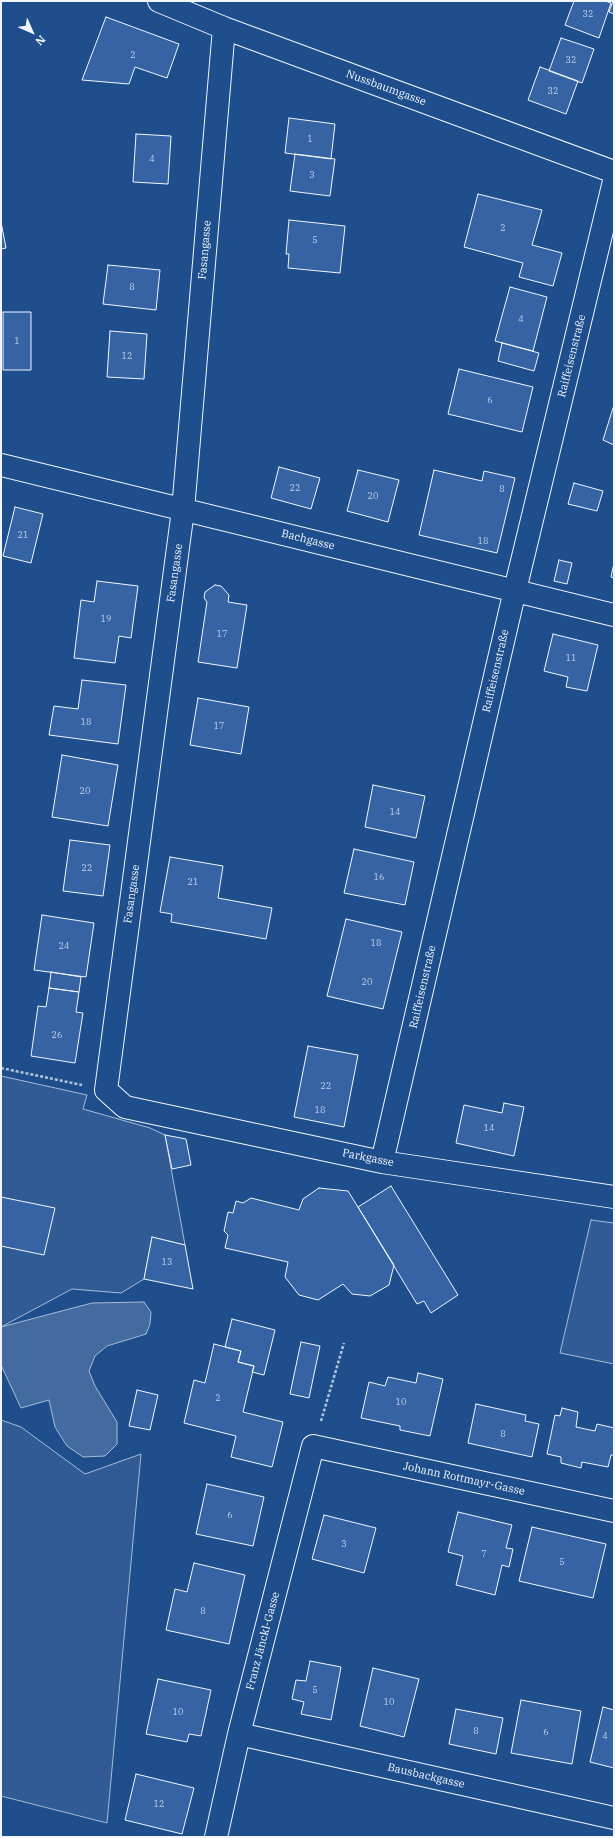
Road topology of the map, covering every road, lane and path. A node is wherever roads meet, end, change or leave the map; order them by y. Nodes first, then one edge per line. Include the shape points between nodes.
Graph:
1 (159, 1) edge
2 (224, 28) junction
3 (614, 172) edge
4 (614, 181) edge
5 (1, 465) edge
6 (183, 510) junction
7 (515, 590) junction
8 (614, 615) edge
9 (1, 1068) edge
10 (106, 1090) junction
11 (382, 1162) junction
12 (614, 1197) edge
13 (344, 1343) dead end
14 (313, 1446) junction
15 (614, 1511) edge
16 (239, 1734) junction
17 (614, 1818) edge
18 (216, 1837) edge

1 - 2 street, Nussbaumgasse
2 - 3 street, Nussbaumgasse
2 - 6 street, Fasangasse
4 - 7 street, Raiffeisenstraße
5 - 6 street, Bachgasse
6 - 7 street, Bachgasse
6 - 10 street, Fasangasse
7 - 8 street, Bachgasse
7 - 11 street, Raiffeisenstraße
9 - 10 path
10 - 11 street, Parkgasse via 124,1107
11 - 12 street, Parkgasse
13 - 14 path
14 - 15 street, Johann Rottmayr-Gasse
14 - 16 street, Franz Jänckl-Gasse
16 - 17 street, Bausbackgasse
16 - 18 street, Franz Jänckl-Gasse

